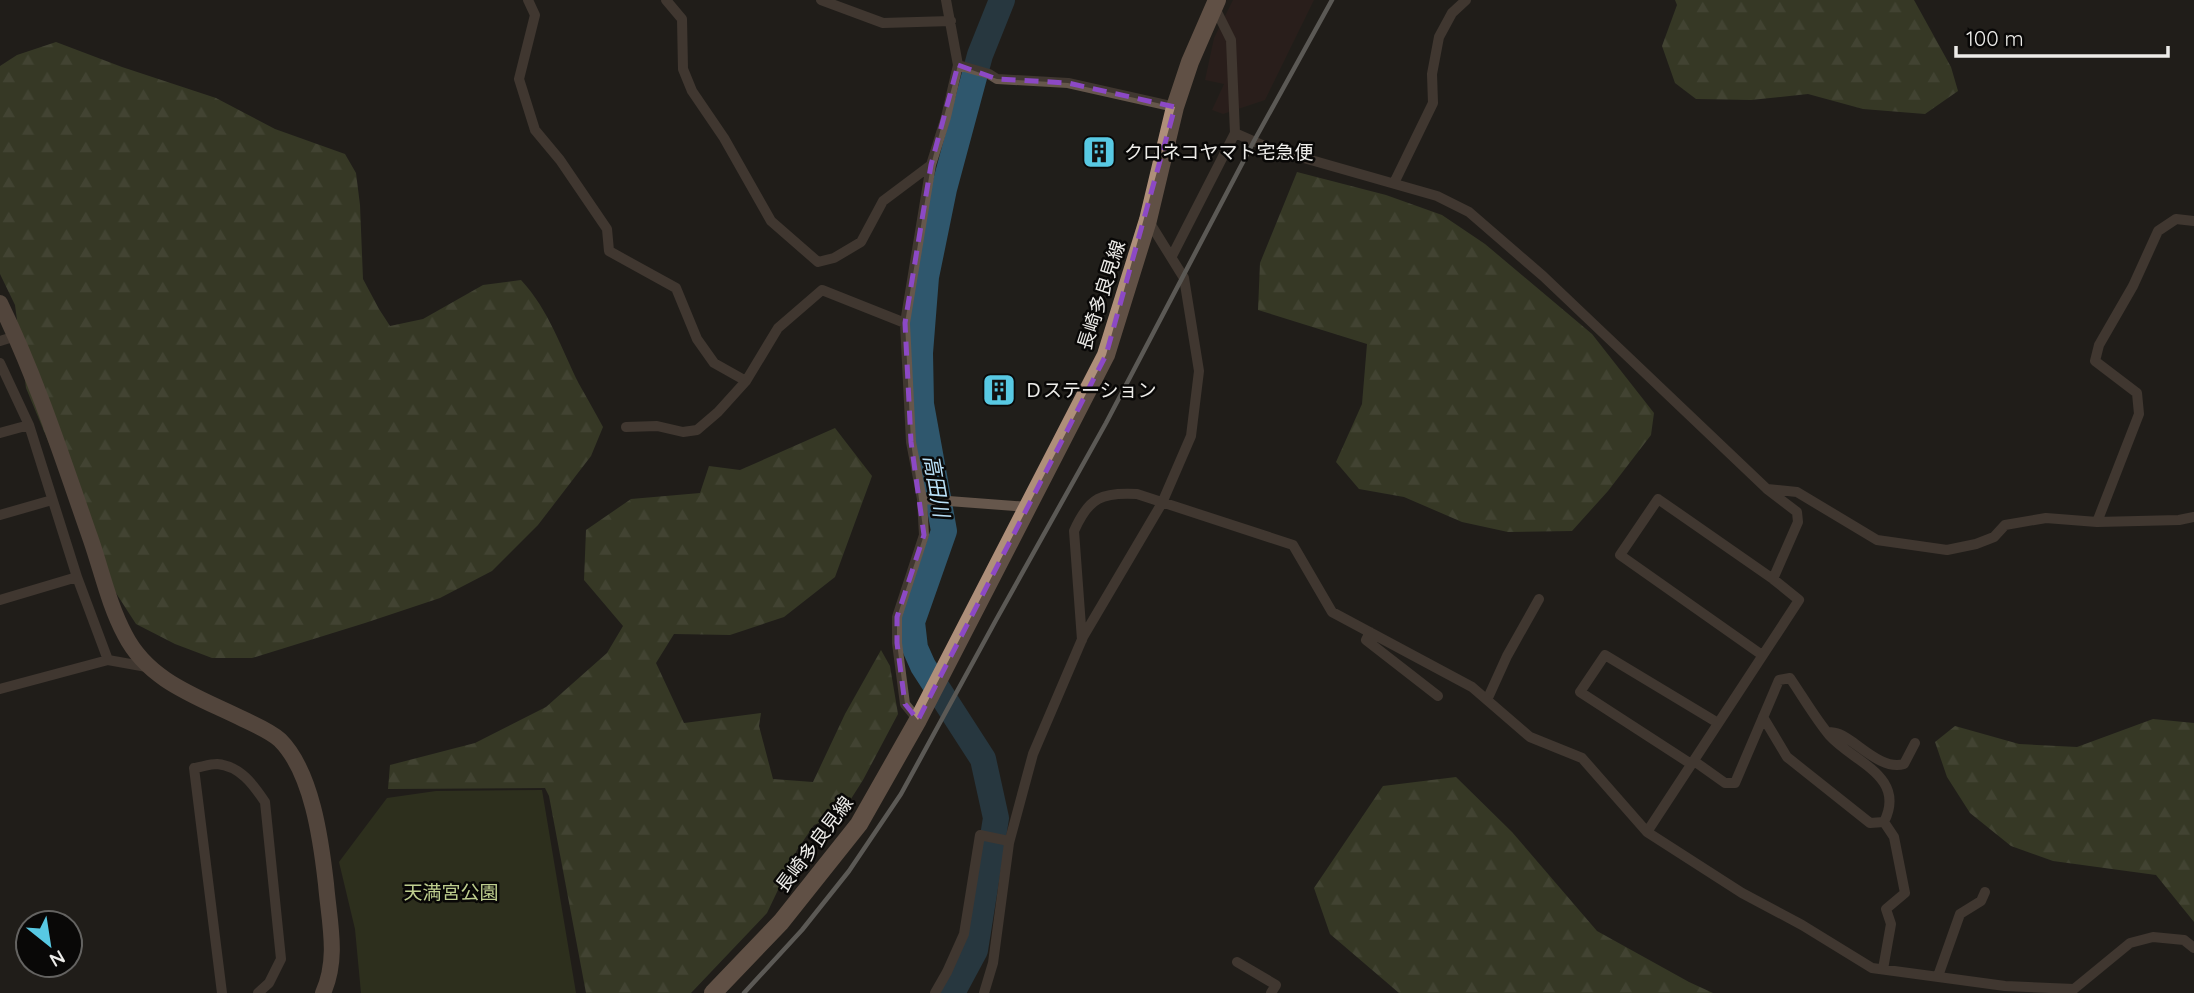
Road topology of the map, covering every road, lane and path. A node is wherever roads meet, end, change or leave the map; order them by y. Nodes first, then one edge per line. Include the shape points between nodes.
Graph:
1 (528, 0) edge
2 (667, 0) edge
3 (821, 0) edge
4 (946, 0) edge
5 (1466, 0) edge
6 (1215, 3) edge
7 (951, 21) junction
8 (961, 67) junction
9 (1175, 107) junction
10 (1235, 133) junction
11 (931, 165) junction
12 (1394, 183) junction
13 (1148, 220) junction
14 (2194, 220) edge
15 (1171, 256) junction
16 (0, 303) edge
17 (905, 323) junction
18 (16, 336) junction
19 (0, 341) edge
20 (0, 363) edge
21 (746, 381) junction
22 (29, 425) junction
23 (626, 427) dead end
24 (0, 433) edge
25 (1767, 489) junction
26 (922, 499) junction
27 (52, 500) junction
28 (1162, 503) junction
29 (1028, 507) junction
30 (0, 515) edge
31 (2194, 517) edge
32 (2097, 522) junction
33 (78, 577) junction
34 (1773, 579) junction
35 (1539, 599) dead end
36 (0, 600) edge
37 (1370, 632) junction
38 (1082, 640) junction
39 (1762, 655) junction
40 (108, 660) junction
41 (147, 667) junction
42 (0, 689) edge
43 (1438, 696) dead end
44 (1487, 700) junction
45 (922, 712) junction
46 (1763, 717) junction
47 (1718, 723) junction
48 (1827, 732) junction
49 (1915, 743) dead end
50 (1693, 762) junction
51 (1884, 822) junction
52 (1647, 832) junction
53 (1006, 842) junction
54 (1985, 892) dead end
55 (2194, 948) edge
56 (1237, 962) dead end
57 (1883, 969) junction
58 (1938, 976) junction
59 (2074, 991) edge
60 (222, 993) edge
61 (258, 993) edge
62 (323, 993) edge
63 (713, 993) edge
64 (935, 993) edge
65 (984, 993) edge
66 (1272, 993) edge

1 - 21 street via 536,15 519,79 535,130 607,229 609,251 676,288 697,339 714,363
2 - 11 street via 682,19 683,69 692,92 771,221 818,262 861,242 883,201
3 - 7 street via 883,23
4 - 7 street
5 - 12 street via 1452,13 1439,37 1433,103
6 - 9 main road, 長崎多良見線
6 - 10 street via 1231,40
7 - 8 street
8 - 9 street via 997,79 1068,83
8 - 11 street
9 - 13 main road, 長崎多良見線
10 - 12 street via 1269,148
10 - 15 street
11 - 17 street
12 - 25 street via 1469,212 1544,276
13 - 15 street
13 - 29 main road, 長崎多良見線 via 1106,355
14 - 32 street via 2176,219 2158,231 2099,345 2095,361 2137,393 2139,414
15 - 28 street via 1184,278 1199,371 1191,436
16 - 18 street
17 - 21 street via 822,290 778,328
17 - 26 street via 911,442
18 - 19 street
18 - 41 street via 112,606
20 - 22 street
21 - 23 street via 697,430
22 - 24 street
22 - 27 street
25 - 32 street via 1797,492 1877,540 1947,550 1976,544 1994,537 2005,525 2021,522 2046,518
25 - 34 street via 1797,512 1798,522
26 - 29 street
26 - 45 street via 924,535 897,617 905,704
27 - 30 street
27 - 33 street
28 - 37 street via 1293,545 1332,612
28 - 38 street
28 - 38 street via 1137,494 1110,493 1091,503 1081,515 1074,531 1074,549
29 - 45 main road, 長崎多良見線
31 - 32 street
33 - 36 street
33 - 40 street
34 - 39 street via 1799,600
34 - 39 street via 1658,499 1620,555
35 - 44 street
37 - 43 street via 1366,640
37 - 44 street via 1472,687
38 - 53 street via 1033,754
39 - 47 street
40 - 41 street
40 - 42 street
41 - 62 street via 191,695 261,727 279,740 302,773 324,870 333,961
44 - 52 street via 1530,737 1581,758
45 - 63 main road, 長崎多良見線 via 859,824 781,922
46 - 48 street via 1779,680 1790,678
46 - 50 street via 1735,783 1725,783
46 - 51 street via 1787,757 1800,769 1870,823
47 - 50 street
47 - 50 street via 1605,655 1580,692
48 - 49 street via 1840,734 1869,756 1898,766 1904,764
48 - 51 street via 1880,777 1890,809
50 - 52 street
51 - 57 street via 1894,837 1905,893 1886,909 1891,924
52 - 57 street via 1742,893 1872,968
53 - 64 street via 980,835 964,934
53 - 65 street via 993,964
54 - 58 street via 1982,901 1960,914
55 - 59 street via 2184,940 2153,937 2130,943
56 - 66 street via 1276,985
57 - 58 street
58 - 59 street
60 - 61 street via 194,768 218,764 252,782 265,802 281,959 269,983

